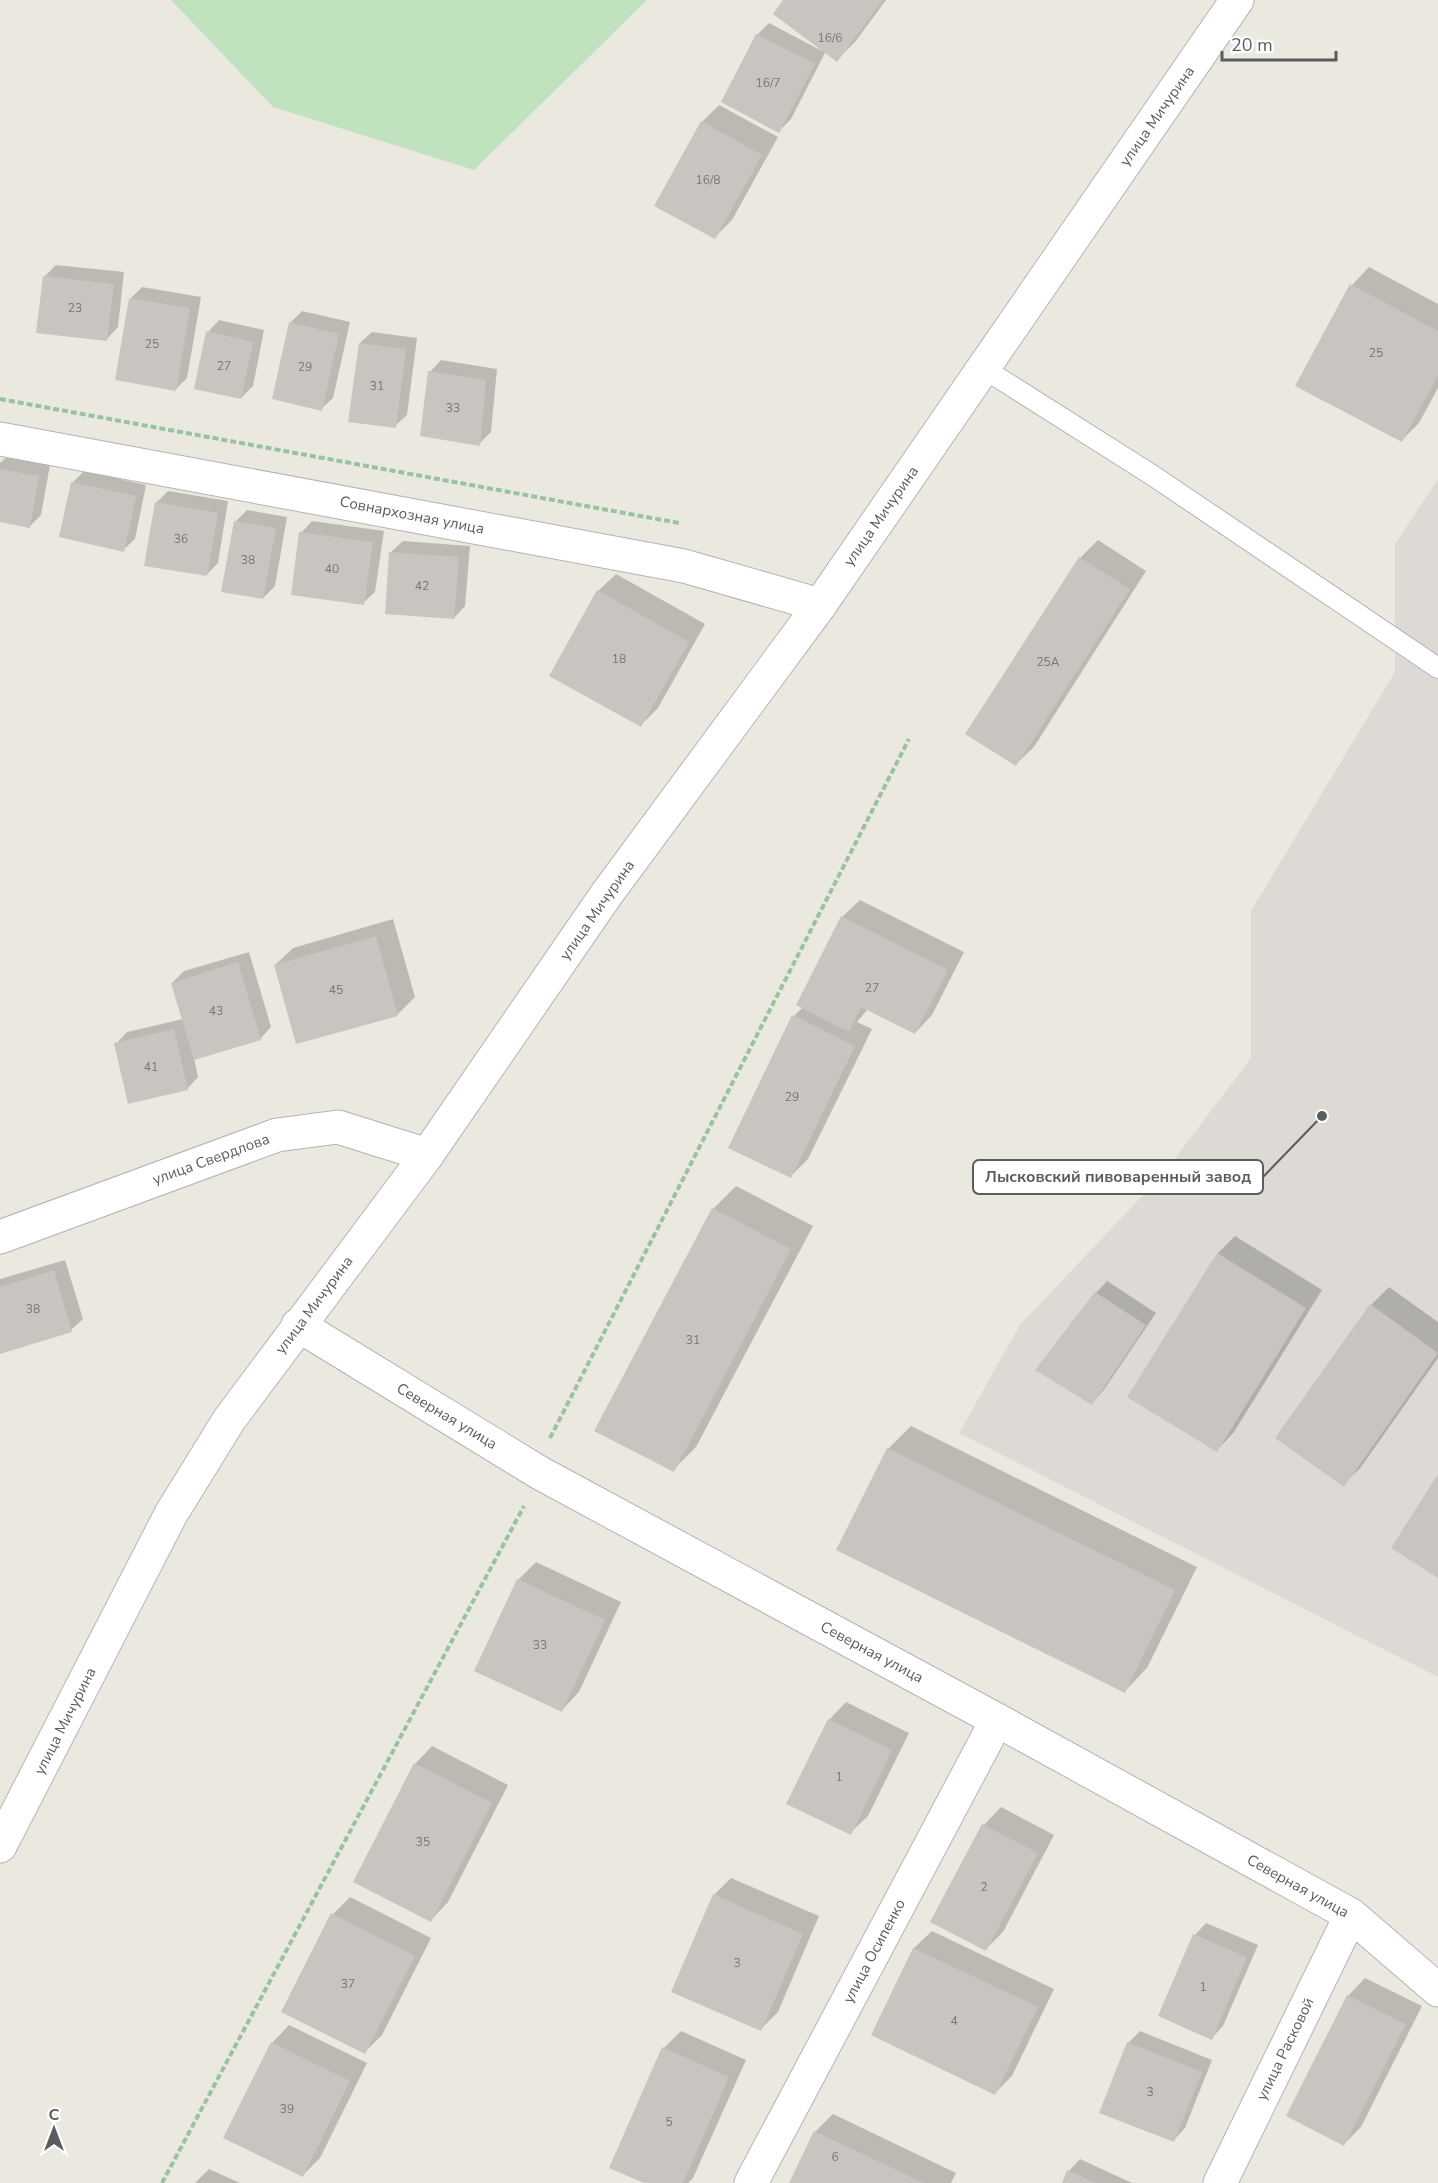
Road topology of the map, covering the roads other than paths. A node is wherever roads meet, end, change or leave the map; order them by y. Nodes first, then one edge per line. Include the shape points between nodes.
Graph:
1 (1237, 0) edge
2 (983, 368) junction
3 (0, 439) edge
4 (820, 605) junction
5 (1438, 668) edge
6 (427, 1155) junction
7 (0, 1237) edge
8 (298, 1325) junction
9 (997, 1720) junction
10 (0, 1846) edge
11 (1351, 1915) junction
12 (1438, 1990) edge
13 (751, 2183) edge
14 (1220, 2183) edge

1 - 2 street, улица Мичурина
2 - 4 street, улица Мичурина
2 - 5 lane via 1152,475
3 - 4 street, Совнархозная улица via 684,566
4 - 6 street, улица Мичурина via 606,895
6 - 7 street, улица Свердлова via 338,1127 277,1135
6 - 8 street, улица Мичурина
8 - 9 street, Северная улица via 540,1473
8 - 10 street, улица Мичурина via 229,1420 171,1514
9 - 11 street, Северная улица
9 - 13 street, улица Осипенко
11 - 12 street, Северная улица
11 - 14 street, улица Расковой

